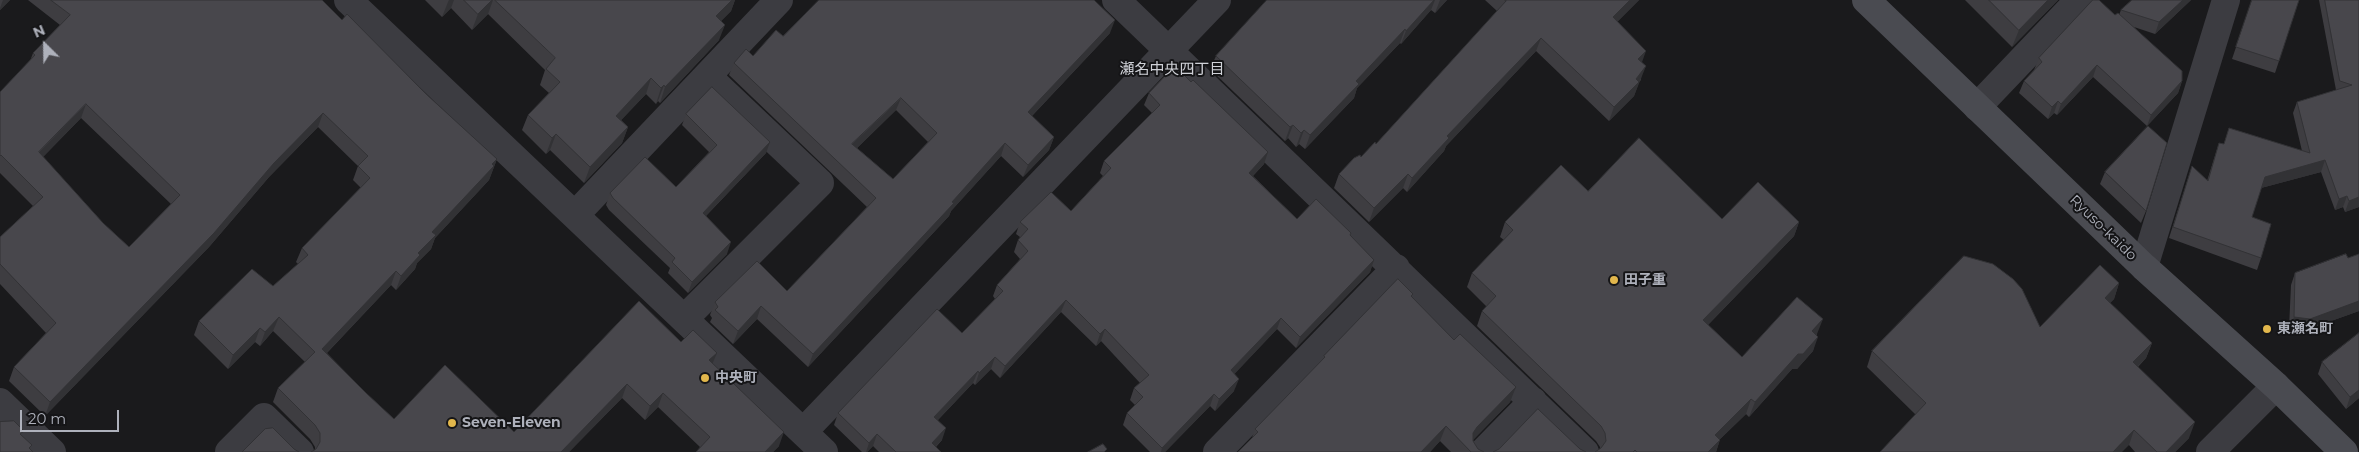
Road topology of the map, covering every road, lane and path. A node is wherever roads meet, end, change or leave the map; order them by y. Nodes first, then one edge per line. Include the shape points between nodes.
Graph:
1 (348, 0) edge
2 (779, 0) edge
3 (1116, 0) edge
4 (1217, 0) edge
5 (1866, 0) edge
6 (2079, 0) edge
7 (2226, 0) edge
8 (1170, 50) junction
9 (707, 76) junction
10 (1977, 107) junction
11 (575, 215) junction
12 (2144, 267) junction
13 (1396, 268) junction
14 (684, 319) junction
15 (2276, 386) junction
16 (1533, 401) junction
17 (1, 405) edge
18 (813, 445) edge
19 (52, 452) edge
20 (229, 452) edge
21 (300, 452) edge
22 (1218, 452) edge
23 (1483, 452) edge
24 (1585, 452) edge
25 (2210, 452) edge
26 (2344, 452) edge

1 - 11 street
2 - 9 street
3 - 8 street
4 - 8 street
5 - 10 main road, Ryuso-kaido
6 - 10 street
7 - 12 street
8 - 13 street
8 - 18 street
9 - 11 street
9 - 14 street via 820,183
10 - 12 main road, Ryuso-kaido
11 - 14 street
12 - 15 main road, Ryuso-kaido
13 - 16 street
13 - 22 street
14 - 18 street
15 - 25 street
15 - 26 main road, Ryuso-kaido
16 - 23 street
16 - 24 street
17 - 19 street
20 - 21 street via 264,417

